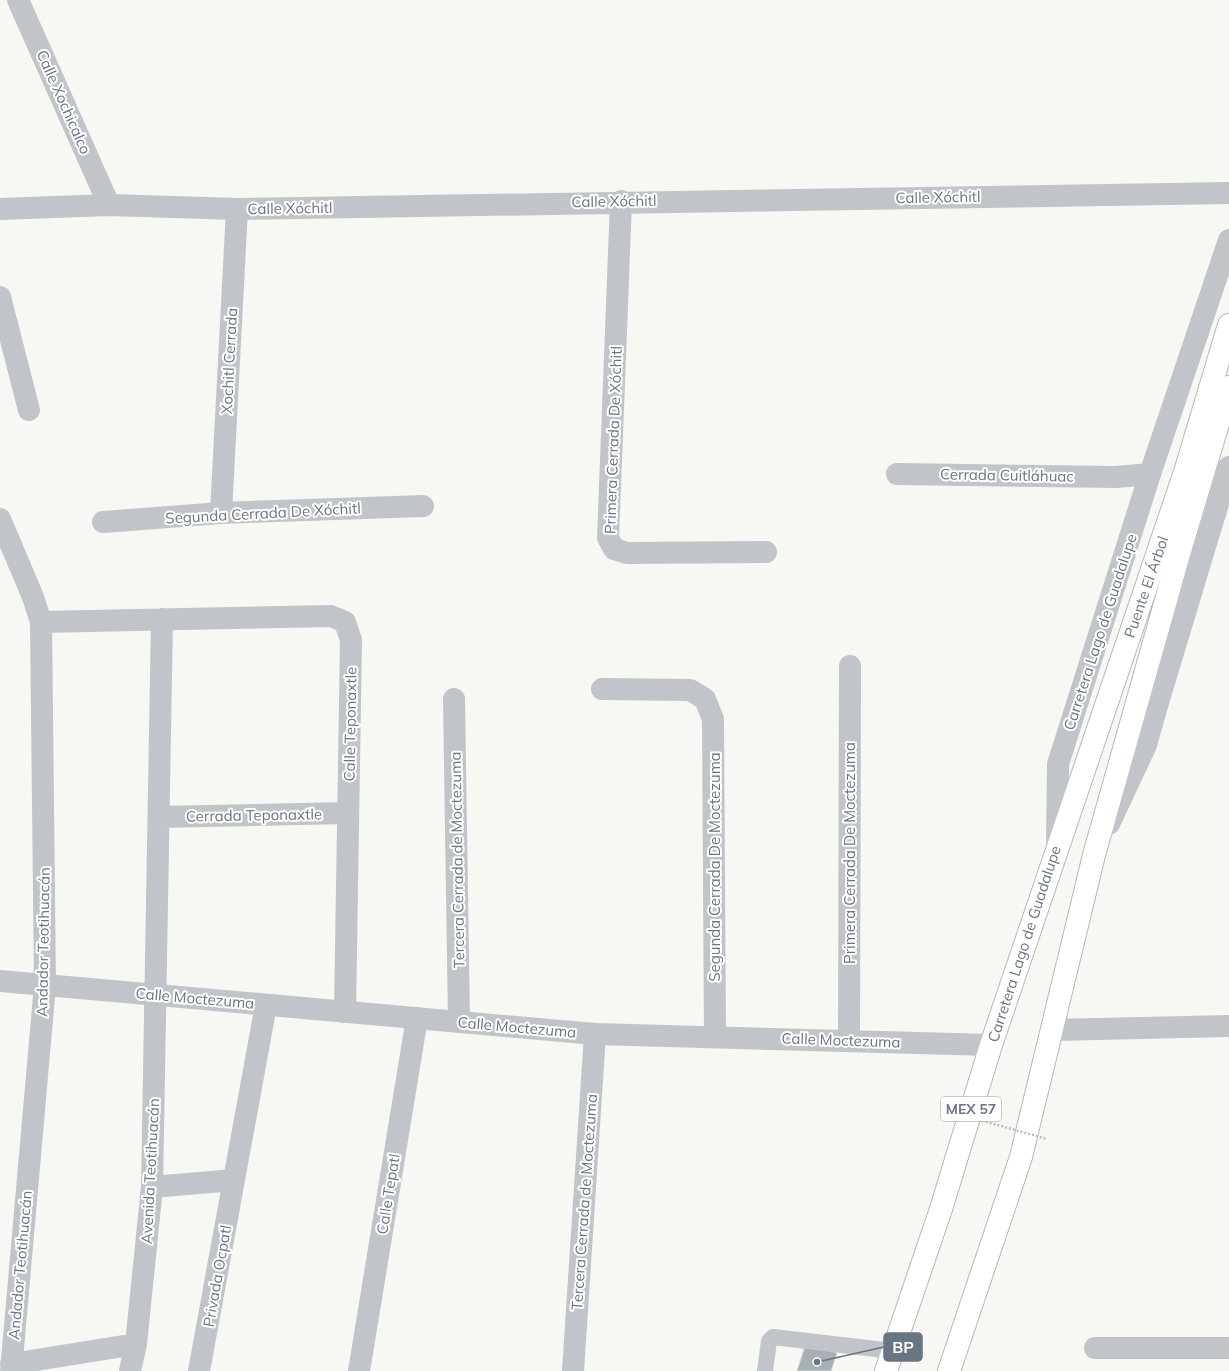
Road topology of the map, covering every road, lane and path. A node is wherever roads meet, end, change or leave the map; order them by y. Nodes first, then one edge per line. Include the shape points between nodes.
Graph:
1 (18, 0) edge
2 (1229, 192) edge
3 (621, 201) junction
4 (109, 204) junction
5 (0, 209) edge
6 (237, 209) junction
7 (1229, 240) edge
8 (0, 297) edge
9 (1229, 325) edge
10 (1229, 387) edge
11 (29, 410) dead end
12 (1229, 467) edge
13 (897, 474) dead end
14 (1150, 474) junction
15 (423, 506) dead end
16 (221, 513) junction
17 (0, 519) edge
18 (103, 522) dead end
19 (766, 552) dead end
20 (162, 620) junction
21 (40, 622) junction
22 (850, 666) dead end
23 (602, 689) dead end
24 (454, 698) dead end
25 (348, 812) junction
26 (159, 817) junction
27 (1058, 847) junction
28 (1094, 855) junction
29 (0, 981) edge
30 (45, 985) junction
31 (155, 994) junction
32 (266, 1005) junction
33 (345, 1012) junction
34 (417, 1018) junction
35 (460, 1022) junction
36 (1229, 1026) edge
37 (1053, 1030) junction
38 (595, 1034) junction
39 (715, 1037) junction
40 (849, 1041) junction
41 (991, 1045) junction
42 (955, 1114) dead end
43 (1047, 1139) dead end
44 (234, 1180) junction
45 (152, 1187) junction
46 (136, 1344) junction
47 (1095, 1348) dead end
48 (1229, 1348) edge
49 (893, 1351) junction
50 (11, 1368) edge
51 (130, 1371) edge
52 (199, 1371) edge
53 (359, 1371) edge
54 (573, 1371) edge
55 (765, 1371) edge
56 (886, 1371) edge
57 (949, 1371) edge

1 - 4 street, Calle Xochicalco
2 - 3 street, Calle Xóchitl
3 - 6 street, Calle Xóchitl
3 - 19 street, Primera Cerrada De Xóchitl via 608,538 614,550 627,553
4 - 5 street, Calle Xóchitl
4 - 6 street, Calle Xóchitl
6 - 16 street, Xochitl Cerrada
7 - 14 street, Carretera Lago de Guadalupe / MEX 57
8 - 11 street
9 - 27 main road, Puente El Árbol via 1185,472
10 - 28 main road, Puente El Árbol
12 - 28 street via 1146,745
13 - 14 street, Cerrada Cuitláhuac via 1116,477
14 - 27 street, Carretera Lago de Guadalupe / MEX 57 via 1058,764
15 - 16 street, Segunda Cerrada De Xóchitl
16 - 18 street, Segunda Cerrada De Xóchitl
17 - 21 street, Andador Teotihuacán via 33,597
20 - 21 street, Calle Teponaxtle
20 - 25 street, Calle Teponaxtle via 331,616 345,622 351,640
20 - 26 street
21 - 30 street, Andador Teotihuacán
22 - 40 street, Primera Cerrada De Moctezuma
23 - 39 street, Segunda Cerrada De Moctezuma via 690,690 705,699 713,719
24 - 35 street, Tercera Cerrada de Moctezuma
25 - 26 street, Cerrada Teponaxtle
25 - 33 street, Calle Teponaxtle
26 - 31 street
27 - 41 main road, Carretera Lago de Guadalupe / MEX 57
28 - 37 main road
29 - 30 street, Calle Moctezuma
30 - 31 street, Calle Moctezuma
30 - 50 street, Andador Teotihuacán
31 - 32 street, Calle Moctezuma
31 - 45 street, Avenida Teotihuacán
32 - 33 street, Calle Moctezuma
32 - 44 street, Privada Ocpatl
33 - 34 street, Calle Moctezuma
34 - 35 street, Calle Moctezuma
34 - 53 street, Calle Tepatl
35 - 38 street, Calle Moctezuma
36 - 37 street
37 - 57 main road via 1021,1157
38 - 39 street, Calle Moctezuma
38 - 54 street, Tercera Cerrada de Moctezuma
39 - 40 street, Calle Moctezuma
40 - 41 street, Calle Moctezuma
41 - 49 main road, Carretera Lago de Guadalupe / MEX 57 via 941,1209
42 - 43 path, bridge
44 - 45 street
44 - 52 street, Privada Ocpatl
45 - 46 street, Avenida Teotihuacán
46 - 50 street
46 - 51 street, Avenida Teotihuacán
47 - 48 street
49 - 55 lane via 773,1337 769,1341
49 - 56 main road, Carretera Lago de Guadalupe / MEX 57

